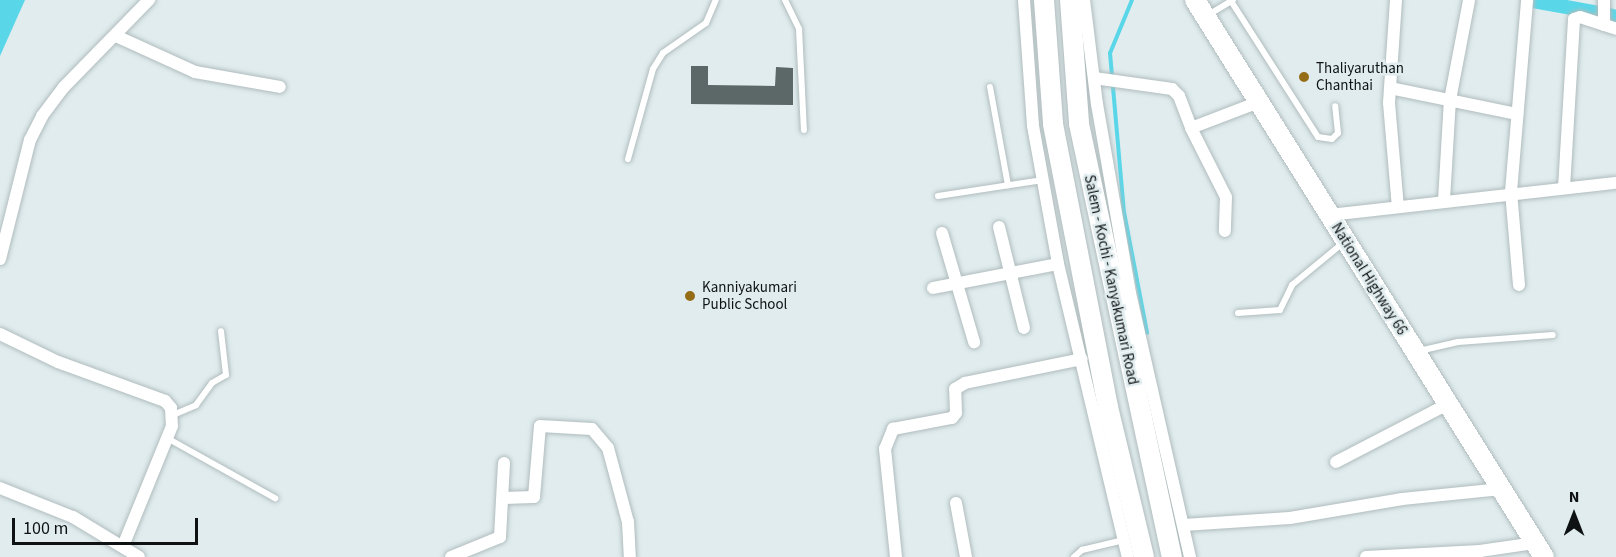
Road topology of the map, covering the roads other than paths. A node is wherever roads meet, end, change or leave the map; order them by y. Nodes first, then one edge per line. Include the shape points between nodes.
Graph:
1 (149, 0) edge
2 (716, 0) edge
3 (785, 0) edge
4 (1024, 0) edge
5 (1044, 0) edge
6 (1070, 0) edge
7 (1084, 0) edge
8 (1396, 0) edge
9 (1469, 0) edge
10 (1527, 0) edge
11 (1604, 0) edge
12 (1232, 1) edge
13 (1200, 8) edge
14 (1610, 27) edge
15 (116, 36) junction
16 (1094, 78) junction
17 (280, 87) dead end
18 (990, 87) dead end
19 (1390, 88) junction
20 (1450, 100) junction
21 (1259, 102) junction
22 (1335, 106) dead end
23 (1517, 114) junction
24 (1191, 128) junction
25 (804, 130) dead end
26 (628, 159) dead end
27 (1043, 180) junction
28 (1616, 183) edge
29 (1008, 185) junction
30 (1564, 188) junction
31 (1511, 192) junction
32 (938, 196) dead end
33 (1444, 200) junction
34 (1398, 207) junction
35 (1329, 215) junction
36 (999, 227) dead end
37 (1226, 231) dead end
38 (942, 233) dead end
39 (1346, 241) junction
40 (0, 259) edge
41 (1058, 264) junction
42 (1011, 271) junction
43 (957, 282) junction
44 (1519, 285) dead end
45 (933, 288) dead end
46 (1238, 313) dead end
47 (1024, 328) dead end
48 (220, 331) dead end
49 (0, 334) edge
50 (1553, 335) dead end
51 (974, 342) dead end
52 (1415, 352) junction
53 (1082, 360) junction
54 (1448, 404) junction
55 (173, 415) junction
56 (167, 438) junction
57 (1336, 462) dead end
58 (504, 463) dead end
59 (0, 488) edge
60 (1502, 489) junction
61 (275, 498) dead end
62 (504, 498) junction
63 (956, 503) dead end
64 (1184, 525) junction
65 (1124, 540) junction
66 (123, 546) junction
67 (1539, 550) edge
68 (139, 557) edge
69 (450, 557) edge
70 (630, 557) edge
71 (896, 557) edge
72 (966, 557) edge
73 (1074, 557) edge
74 (1128, 557) edge
75 (1144, 557) edge
76 (1172, 557) edge
77 (1190, 557) edge
78 (1366, 557) edge

1 - 15 street
2 - 26 lane via 706,23 663,53 653,69
3 - 25 lane via 799,29
4 - 27 street via 1033,126
5 - 75 highway, Salem - Kochi - Kanyakumari Road via 1053,124 1108,407
6 - 76 highway, Salem - Kochi - Kanyakumari Road via 1079,124
7 - 16 street
8 - 19 street
9 - 20 street
10 - 23 street
11 - 14 street
12 - 13 lane
12 - 22 lane via 1318,137 1332,139 1338,133
13 - 21 highway, National Highway 66
14 - 30 street via 1580,17 1574,19
15 - 17 street via 195,72
15 - 40 street via 64,87 42,116 30,140
16 - 24 street via 1172,90 1179,96
16 - 64 street via 1130,293
18 - 29 lane
19 - 20 street
19 - 34 street
20 - 23 street
20 - 33 street
21 - 24 street
21 - 35 highway, National Highway 66
23 - 31 street
24 - 37 street via 1226,197
27 - 29 lane
27 - 41 street
28 - 30 street
29 - 32 lane
30 - 31 street
31 - 33 street
31 - 44 street
33 - 34 street
34 - 35 street
35 - 39 highway, National Highway 66
36 - 42 street
38 - 43 street
39 - 46 lane via 1292,285 1280,310
39 - 52 highway, National Highway 66
41 - 42 street
41 - 53 street
42 - 43 street
42 - 47 street
43 - 45 street
43 - 51 street
48 - 55 lane via 226,375 212,383 196,405
49 - 55 street via 58,362 165,401
50 - 52 lane via 1458,342
52 - 54 highway, National Highway 66
53 - 65 street
53 - 71 street via 965,383 955,389 956,413 952,417 893,429 885,449
54 - 57 street
54 - 60 highway, National Highway 66
55 - 56 street
56 - 61 lane
56 - 66 street
58 - 62 street
59 - 66 street via 73,517
60 - 64 street via 1413,497 1290,518
60 - 67 highway, National Highway 66
62 - 69 street via 500,537
62 - 70 street via 534,497 540,426 592,429 608,448 628,522
63 - 72 street
64 - 77 street
65 - 73 lane via 1082,550
65 - 74 street
66 - 68 street
67 - 78 street

